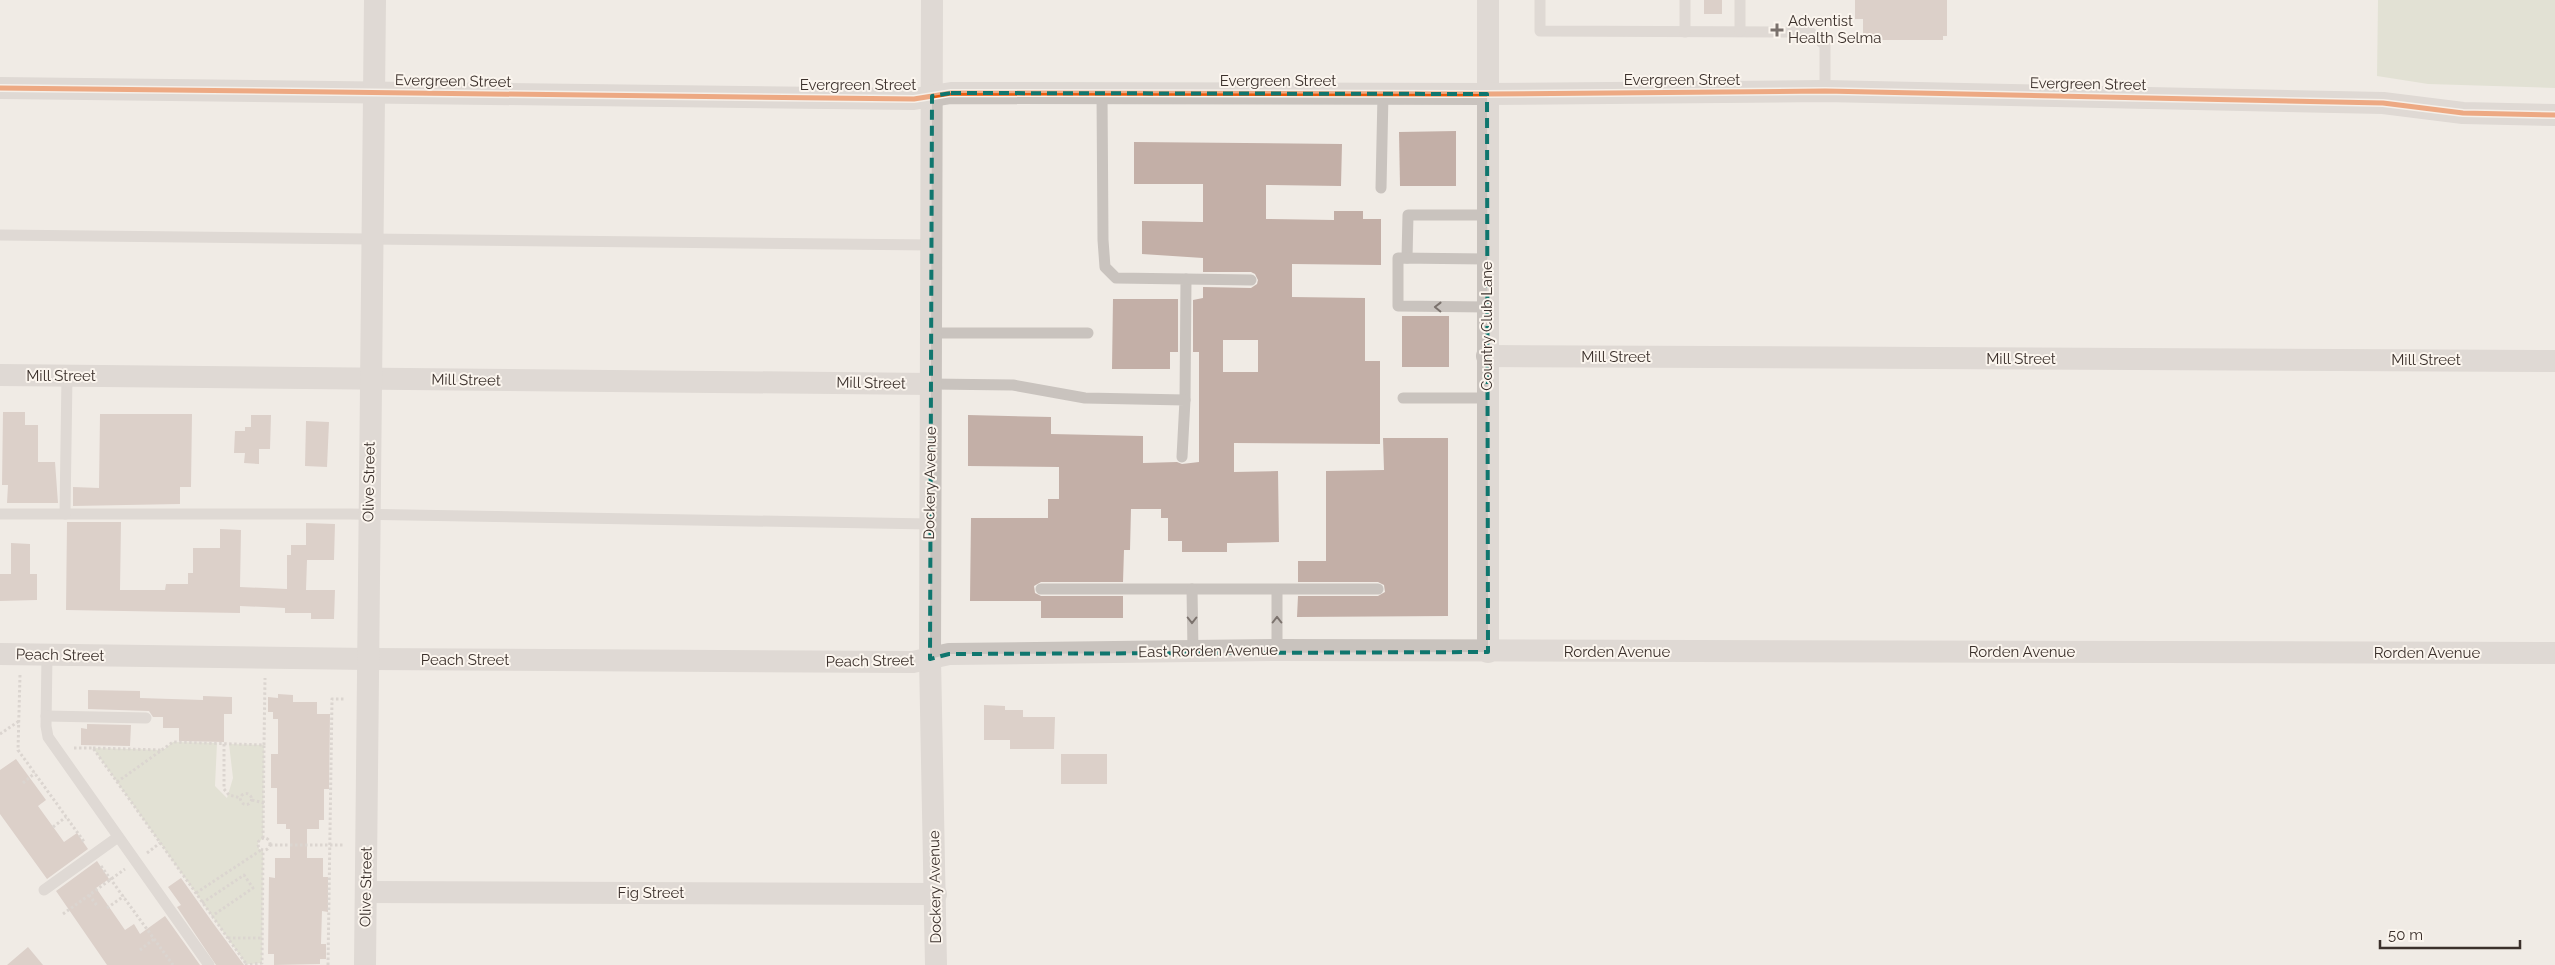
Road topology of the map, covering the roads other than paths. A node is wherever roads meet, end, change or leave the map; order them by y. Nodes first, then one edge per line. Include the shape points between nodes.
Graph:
1 (375, 0) edge
2 (932, 0) edge
3 (1488, 0) edge
4 (1540, 0) edge
5 (1685, 0) edge
6 (1740, 0) edge
7 (1740, 31) junction
8 (1685, 32) junction
9 (0, 88) edge
10 (1825, 91) junction
11 (375, 93) junction
12 (1102, 93) junction
13 (1383, 94) junction
14 (1487, 94) junction
15 (932, 96) junction
16 (2555, 114) edge
17 (1381, 188) dead end
18 (1487, 215) junction
19 (0, 235) edge
20 (372, 240) junction
21 (931, 246) junction
22 (1408, 258) junction
23 (1487, 259) junction
24 (1186, 279) junction
25 (1251, 280) dead end
26 (1487, 308) junction
27 (932, 333) junction
28 (1088, 333) dead end
29 (1487, 356) junction
30 (2555, 361) edge
31 (0, 375) edge
32 (68, 376) junction
33 (371, 379) junction
34 (931, 384) junction
35 (1403, 398) dead end
36 (1487, 398) junction
37 (1185, 400) junction
38 (1182, 457) dead end
39 (0, 514) edge
40 (66, 514) junction
41 (368, 514) junction
42 (930, 524) junction
43 (1041, 589) dead end
44 (1192, 589) junction
45 (1378, 589) dead end
46 (1277, 590) junction
47 (1277, 650) junction
48 (1193, 651) junction
49 (1488, 652) junction
50 (2555, 653) edge
51 (0, 654) edge
52 (47, 655) junction
53 (369, 659) junction
54 (930, 659) junction
55 (46, 716) junction
56 (146, 718) dead end
57 (118, 837) junction
58 (44, 890) dead end
59 (367, 892) junction
60 (936, 894) junction
61 (209, 965) edge
62 (365, 965) edge
63 (936, 965) edge

1 - 11 street, Olive Street
2 - 15 street, Dockery Avenue
3 - 14 street, Country Club Lane
4 - 8 lane via 1540,31
5 - 8 lane
6 - 7 lane
7 - 8 lane
7 - 10 lane via 1810,32 1825,45
9 - 11 street, Evergreen Street
10 - 14 street, Evergreen Street
10 - 16 street, Evergreen Street via 2383,102 2463,113
11 - 15 street, Evergreen Street via 914,99
11 - 20 street, Olive Street
12 - 13 street, Evergreen Street
12 - 15 street, Evergreen Street via 951,93
12 - 24 lane via 1105,267 1116,278
13 - 14 street, Evergreen Street
13 - 17 lane
14 - 18 street, Country Club Lane
15 - 21 street, Dockery Avenue
18 - 22 lane via 1408,215
18 - 23 street, Country Club Lane
19 - 20 lane
20 - 21 lane
20 - 33 street, Olive Street
21 - 27 street, Dockery Avenue
22 - 23 lane
26 -> 22 lane via 1398,306 1398,258
23 - 26 street, Country Club Lane
24 - 25 lane
24 - 37 lane
26 - 29 street, Country Club Lane
27 - 28 lane
27 - 34 street, Dockery Avenue
29 - 30 street, Mill Street
29 - 36 street, Country Club Lane
31 - 32 street, Mill Street
32 - 33 street, Mill Street
32 - 40 lane
33 - 34 street, Mill Street
33 - 41 street, Olive Street
34 - 37 lane via 1013,385 1085,398
34 - 42 street, Dockery Avenue
35 - 36 lane
36 - 49 street, Country Club Lane
37 - 38 lane
39 - 40 lane
40 - 41 lane
41 - 42 lane
41 - 53 street, Olive Street
42 - 54 street, Dockery Avenue
43 - 44 lane
44 - 46 lane
44 -> 48 lane
45 - 46 lane
47 -> 46 lane
47 - 48 street, East Rorden Avenue
47 - 49 street, East Rorden Avenue
48 - 54 street, East Rorden Avenue via 948,654
49 - 50 street, Rorden Avenue
51 - 52 street, Peach Street
52 - 53 street, Peach Street
52 - 55 lane
53 - 54 street, Peach Street via 913,662
53 - 59 street, Olive Street
54 - 60 street, Dockery Avenue
55 - 56 lane
55 - 57 lane via 48,737 54,749
57 - 58 lane
57 - 61 lane
59 - 60 street, Fig Street
59 - 62 street, Olive Street
60 - 63 street, Dockery Avenue

